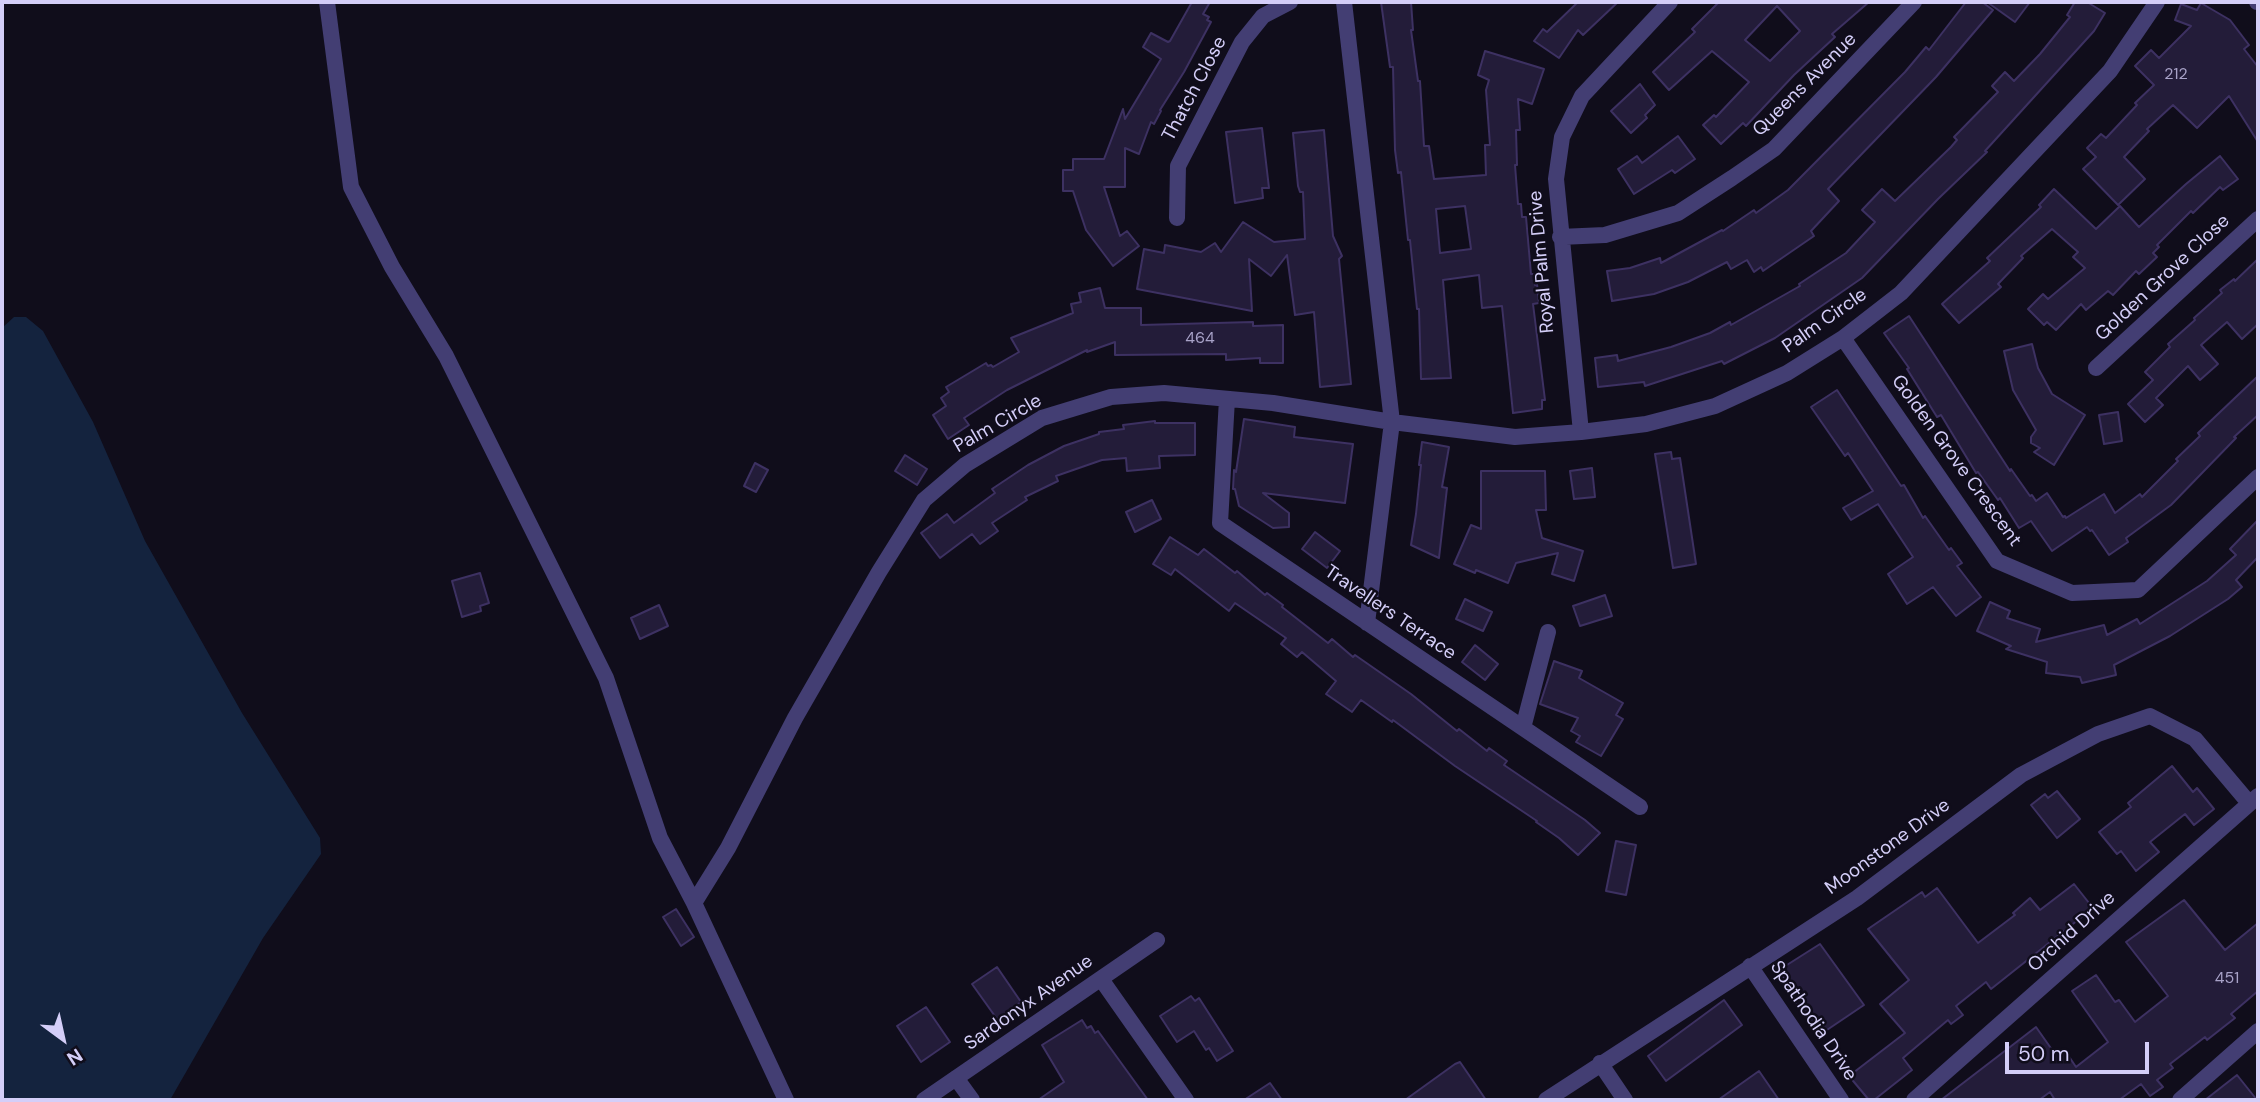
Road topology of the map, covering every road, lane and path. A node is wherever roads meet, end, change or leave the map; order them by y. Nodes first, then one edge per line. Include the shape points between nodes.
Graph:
1 (327, 2) edge
2 (1290, 2) edge
3 (1344, 2) edge
4 (1670, 2) edge
5 (1914, 2) edge
6 (2157, 2) edge
7 (1178, 218) dead end
8 (2258, 219) edge
9 (1560, 237) junction
10 (1843, 338) junction
11 (2096, 368) dead end
12 (1227, 399) junction
13 (1392, 422) junction
14 (1581, 432) junction
15 (2258, 478) edge
16 (1367, 623) junction
17 (1548, 632) dead end
18 (1523, 728) junction
19 (2254, 799) edge
20 (1640, 807) dead end
21 (694, 903) junction
22 (1157, 940) dead end
23 (1750, 966) junction
24 (1101, 979) junction
25 (2258, 1031) edge
26 (1600, 1063) junction
27 (956, 1078) junction
28 (786, 1100) edge
29 (925, 1100) edge
30 (972, 1100) edge
31 (1186, 1100) edge
32 (1546, 1100) edge
33 (1625, 1100) edge
34 (1841, 1100) edge
35 (1914, 1100) edge
36 (2180, 1100) edge

1 - 21 street via 351,187 446,356 606,678 660,838
2 - 7 street, Thatch Close via 1263,16 1242,42 1216,92 1178,166
3 - 13 street
4 - 9 street, Royal Palm Drive via 1582,96 1562,137 1556,179
5 - 9 street, Queens Avenue via 1774,149 1732,178 1678,213 1605,235
6 - 10 street, Palm Circle via 2110,71 1901,293
8 - 11 street, Golden Grove Close
9 - 14 street, Royal Palm Drive
10 - 14 street, Palm Circle via 1787,373 1715,406 1646,424
10 - 15 street, Golden Grove Crescent via 1997,561 2072,593 2138,590
12 - 13 street, Palm Circle
12 - 16 street, Travellers Terrace via 1220,523
12 - 21 street, Palm Circle via 1164,393 1111,397 1042,418 965,465 924,500
13 - 14 street, Palm Circle via 1515,437
13 - 16 street
16 - 18 street, Travellers Terrace
17 - 18 street
18 - 20 street, Travellers Terrace
19 - 23 street, Moonstone Drive via 2195,739 2150,716 2098,734 2021,775 1857,898
19 - 35 street, Orchid Drive
21 - 28 street
22 - 24 street, Sardonyx Avenue
23 - 26 street, Moonstone Drive
23 - 34 street, Spathodia Drive
24 - 27 street, Sardonyx Avenue
24 - 31 street
25 - 36 street
26 - 32 street, Moonstone Drive
26 - 33 street
27 - 29 street, Sardonyx Avenue
27 - 30 street

